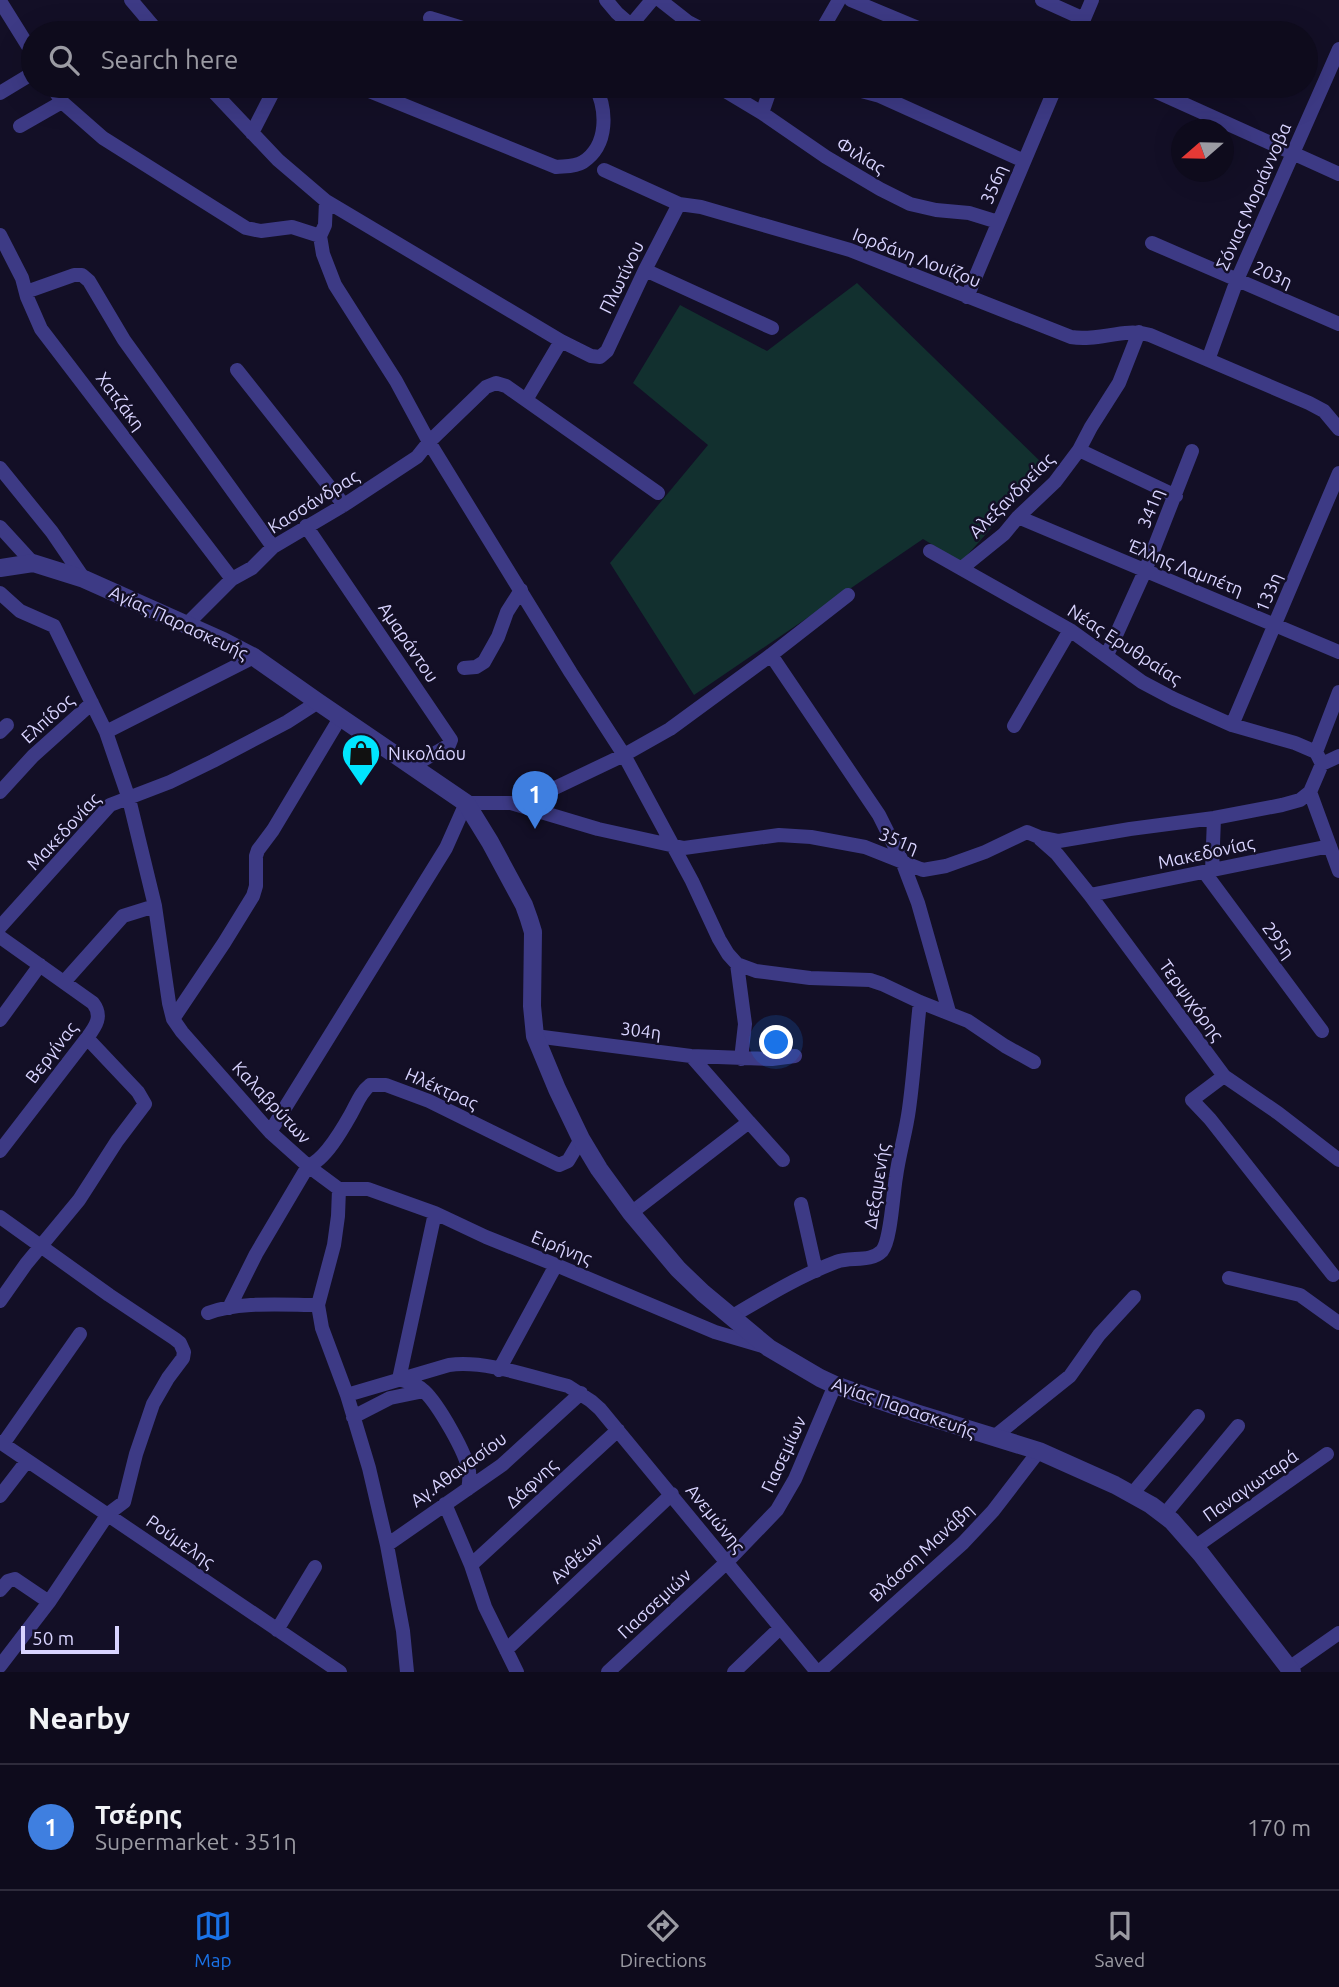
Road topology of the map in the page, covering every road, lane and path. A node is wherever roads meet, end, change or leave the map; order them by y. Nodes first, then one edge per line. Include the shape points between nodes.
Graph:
1 (131, 0) edge
2 (606, 0) edge
3 (652, 0) edge
4 (660, 0) edge
5 (839, 0) edge
6 (851, 0) edge
7 (1042, 0) edge
8 (1092, 0) edge
9 (0, 1) edge
10 (430, 18) dead end
11 (1084, 19) joint
12 (149, 21) edge
13 (440, 21) edge
14 (628, 21) edge
15 (640, 21) edge
16 (687, 21) edge
17 (827, 21) edge
18 (901, 21) edge
19 (21, 35) edge
20 (1339, 49) edge
21 (21, 80) edge
22 (0, 93) edge
23 (1318, 96) edge
24 (60, 98) edge
25 (219, 98) edge
26 (270, 98) edge
27 (386, 98) edge
28 (600, 98) edge
29 (737, 98) edge
30 (767, 98) edge
31 (884, 98) edge
32 (1049, 98) edge
33 (1169, 98) edge
34 (1317, 98) edge
35 (62, 102) junction
36 (762, 113) junction
37 (20, 126) dead end
38 (252, 133) junction
39 (1292, 155) junction
40 (1024, 161) junction
41 (604, 170) dead end
42 (1339, 174) edge
43 (327, 201) junction
44 (678, 204) junction
45 (998, 222) junction
46 (0, 235) edge
47 (320, 236) junction
48 (1152, 243) dead end
49 (645, 270) junction
50 (1237, 280) junction
51 (26, 292) junction
52 (967, 297) junction
53 (1339, 324) edge
54 (772, 328) dead end
55 (1139, 332) junction
56 (561, 341) junction
57 (1208, 360) junction
58 (237, 370) dead end
59 (526, 400) junction
60 (1339, 429) edge
61 (429, 442) junction
62 (1079, 450) junction
63 (1192, 451) dead end
64 (0, 468) edge
65 (1339, 473) edge
66 (658, 493) dead end
67 (1176, 496) junction
68 (344, 505) junction
69 (1018, 517) junction
70 (306, 526) junction
71 (0, 527) edge
72 (273, 547) junction
73 (930, 551) dead end
74 (33, 563) junction
75 (0, 568) edge
76 (962, 568) junction
77 (1144, 571) junction
78 (85, 579) junction
79 (232, 579) junction
80 (521, 590) junction
81 (0, 593) edge
82 (848, 595) dead end
83 (188, 623) junction
84 (1275, 624) junction
85 (1070, 630) junction
86 (1339, 652) edge
87 (771, 655) junction
88 (1107, 655) junction
89 (254, 657) junction
90 (464, 668) dead end
91 (1339, 692) edge
92 (317, 702) junction
93 (92, 703) junction
94 (340, 718) junction
95 (1232, 725) junction
96 (1014, 726) dead end
97 (106, 732) junction
98 (624, 755) junction
99 (1339, 756) edge
100 (1319, 758) junction
101 (411, 767) junction
102 (0, 792) edge
103 (1310, 792) junction
104 (129, 799) junction
105 (466, 803) junction
106 (511, 803) junction
107 (1214, 818) junction
108 (1039, 837) junction
109 (1330, 846) junction
110 (675, 847) junction
111 (902, 861) junction
112 (1339, 871) edge
113 (1208, 872) junction
114 (1090, 895) junction
115 (155, 906) junction
116 (0, 927) edge
117 (0, 937) edge
118 (737, 964) junction
119 (40, 965) junction
120 (64, 982) junction
121 (920, 1002) junction
122 (949, 1012) junction
123 (173, 1019) junction
124 (0, 1020) edge
125 (1322, 1031) dead end
126 (536, 1036) junction
127 (87, 1038) junction
128 (691, 1056) junction
129 (795, 1056) dead end
130 (741, 1059) junction
131 (1034, 1062) dead end
132 (1224, 1076) junction
133 (749, 1122) junction
134 (270, 1132) junction
135 (581, 1139) junction
136 (0, 1151) edge
137 (783, 1160) dead end
138 (1339, 1160) edge
139 (308, 1166) junction
140 (339, 1189) junction
141 (801, 1204) dead end
142 (435, 1213) junction
143 (631, 1213) junction
144 (0, 1217) edge
145 (42, 1246) junction
146 (556, 1265) junction
147 (816, 1271) junction
148 (1333, 1275) dead end
149 (1229, 1278) dead end
150 (1134, 1297) dead end
151 (0, 1301) edge
152 (318, 1305) junction
153 (229, 1308) junction
154 (208, 1313) dead end
155 (731, 1317) junction
156 (1339, 1323) edge
157 (80, 1335) dead end
158 (769, 1348) junction
159 (499, 1370) junction
160 (399, 1379) junction
161 (835, 1385) junction
162 (424, 1391) junction
163 (581, 1394) junction
164 (346, 1395) junction
165 (1198, 1416) dead end
166 (353, 1417) junction
167 (1238, 1426) dead end
168 (618, 1430) junction
169 (994, 1437) junction
170 (2, 1443) edge
171 (1039, 1451) junction
172 (1327, 1454) dead end
173 (27, 1461) junction
174 (468, 1489) junction
175 (672, 1494) junction
176 (1132, 1494) junction
177 (0, 1496) edge
178 (445, 1504) junction
179 (108, 1514) junction
180 (1165, 1514) junction
181 (387, 1545) junction
182 (1195, 1547) junction
183 (727, 1562) junction
184 (471, 1565) junction
185 (316, 1567) dead end
186 (0, 1590) edge
187 (49, 1602) junction
188 (780, 1628) junction
189 (277, 1630) junction
190 (1339, 1633) edge
191 (506, 1650) junction
192 (0, 1667) edge
193 (1291, 1670) edge
194 (7, 1672) edge
195 (340, 1672) edge
196 (407, 1672) edge
197 (517, 1672) edge
198 (608, 1672) edge
199 (734, 1672) edge
200 (818, 1672) edge

1 - 12 street
2 - 14 street
3 - 15 street
4 - 16 street
5 - 17 street
6 - 18 street
7 - 11 street
8 - 11 street
9 - 19 street
10 - 13 street
20 - 23 street, Σόνιας Μοριάννοβα
21 - 22 street
24 - 35 street
25 - 38 street
26 - 38 street
27 - 28 street via 556,167 583,162 595,149 604,130
29 - 36 street, Φιλίας
30 - 36 street
31 - 40 street
32 - 40 street, 356η
33 - 39 street
34 - 39 street, Σόνιας Μοριάννοβα
35 - 37 street
35 - 47 street via 103,138 246,228 292,227
36 - 45 street, Φιλίας via 826,157 910,204
38 - 43 street
39 - 42 street
39 - 50 street, Σόνιας Μοριάννοβα
40 - 45 street, 356η
41 - 44 street, Ιορδάνη Λουίζου
43 - 47 street
43 - 56 street
44 - 49 street, Πλωτίνου
44 - 52 street, Ιορδάνη Λουίζου via 850,250
45 - 52 street, 356η
46 - 51 street, Χατζάκη
47 - 61 street via 335,285
48 - 50 street, 203η
49 - 54 street
49 - 56 street, Πλωτίνου via 600,357
50 - 53 street, 203η
50 - 57 street, Σόνιας Μοριάννοβα
51 - 72 street via 74,275 89,281 124,340
51 - 79 street, Χατζάκη via 41,329
52 - 55 street, Ιορδάνη Λουίζου via 1078,338
55 - 57 street
55 - 62 street, Αλεξανδρείας via 1119,383
56 - 59 street
57 - 60 street via 1310,403
58 - 68 street
59 - 61 street, Κασσάνδρας via 506,386 486,387
59 - 66 street, Κασσάνδρας
61 - 68 street, Κασσάνδρας via 417,457
61 - 80 street
62 - 67 street
62 - 69 street, Αλεξανδρείας via 1055,482
63 - 67 street, 341η
64 - 78 street
65 - 84 street, 133η
67 - 77 street, 341η
68 - 70 street, Κασσάνδρας
69 - 76 street, Αλεξανδρείας
69 - 77 street, Έλλης Λαμπέτη
70 - 72 street, Κασσάνδρας
70 - 101 street, Αμαράντου via 451,740 449,746
71 - 74 street
72 - 79 street, Κασσάνδρας via 252,568
73 - 76 street, Νέας Ερυθραίας
74 - 75 street, Αγίας Παρασκευής
74 - 78 street, Αγίας Παρασκευής
76 - 85 street, Νέας Ερυθραίας
77 - 84 street, Έλλης Λαμπέτη
77 - 88 street, 341η
78 - 83 street, Αγίας Παρασκευής
79 - 83 street, Κασσάνδρας
80 - 90 street via 484,662
80 - 98 street
81 - 93 street, Καλαβρύτων via 20,611 54,626
82 - 87 street
83 - 89 street, Αγίας Παρασκευής
84 - 86 street, Έλλης Λαμπέτη
84 - 95 street, 133η
85 - 88 street, Νέας Ερυθραίας
85 - 96 street
87 - 98 street via 670,729
87 - 111 street via 862,787
88 - 95 street, Νέας Ερυθραίας via 1142,682
89 - 92 street, Αγίας Παρασκευής
89 - 97 street
91 - 100 street
92 - 94 street, Αγίας Παρασκευής
92 - 104 street, Μακεδονίας via 213,761
93 - 97 street, Καλαβρύτων
93 - 102 street, Ελπίδος
94 - 101 street, Αγίας Παρασκευής
94 - 123 street via 258,850 253,896
95 - 100 street, Νέας Ερυθραίας via 1295,743
97 - 104 street, Καλαβρύτων
98 - 106 street via 536,797
98 - 110 street
99 - 100 street
100 - 103 street
101 - 105 street, Αγίας Παρασκευής
103 - 107 street, 351η via 1292,803
103 - 109 street
104 - 115 street, Καλαβρύτων
104 - 116 street, Μακεδονίας via 110,805
105 - 106 street, 351η
105 - 126 street, Αγίας Παρασκευής via 524,905 533,932
105 - 134 street via 446,848
106 - 110 street, 351η
107 - 108 street, 351η via 1059,841
107 - 113 street
108 - 111 street, 351η via 1027,832 946,866 923,870
108 - 114 street, Τερψιχόρης
109 - 112 street
109 - 113 street, Μακεδονίας
110 - 111 street, 351η via 779,835 865,847
110 - 118 street via 719,940
111 - 122 street
113 - 114 street, Μακεδονίας
113 - 125 street, 295η
114 - 132 street, Τερψιχόρης
115 - 120 street via 123,916
115 - 123 street, Καλαβρύτων
117 - 119 street
118 - 121 street via 810,978 870,980
118 - 130 street via 745,1024
119 - 120 street
119 - 124 street
120 - 127 street, Βεργίνας via 98,1012
121 - 122 street
121 - 147 street, Δεξαμενής via 887,1242 882,1251 866,1259 849,1258
122 - 131 street
123 - 134 street, Καλαβρύτων
126 - 128 street, 304η
126 - 135 street, Αγίας Παρασκευής
127 - 136 street, Βεργίνας
127 - 145 street via 145,1104
128 - 130 street, 304η
128 - 133 street
129 - 130 street, 304η
132 - 138 street, Τερψιχόρης
132 - 148 street via 1192,1100
133 - 137 street
133 - 143 street
134 - 139 street, Καλαβρύτων
135 - 139 street, Ηλέκτρας via 568,1161 559,1165 429,1101 379,1083 363,1090 331,1146
135 - 143 street, Αγίας Παρασκευής
139 - 140 street, Καλαβρύτων
139 - 153 street
140 - 142 street, Ειρήνης via 368,1189
140 - 152 street via 334,1245
141 - 147 street
142 - 146 street, Ειρήνης
142 - 160 street
143 - 155 street, Αγίας Παρασκευής via 678,1269
144 - 145 street
145 - 151 street
145 - 179 street via 175,1339 184,1352 153,1404 124,1502
146 - 158 street, Ειρήνης via 715,1332
146 - 159 street
147 - 155 street, Δεξαμενής
149 - 156 street via 1300,1295
150 - 169 street via 1070,1376
152 - 153 street
152 - 164 street
153 - 154 street
155 - 158 street, Αγίας Παρασκευής
157 - 170 street
158 - 161 street, Αγίας Παρασκευής
159 - 160 street via 464,1363
159 - 163 street via 568,1386
160 - 162 street
160 - 164 street
161 - 169 street, Αγίας Παρασκευής
161 - 183 street, Γιασεμίων via 782,1502
162 - 166 street via 390,1398
162 - 174 street via 460,1448 469,1470
163 - 168 street, Ανεμώνης
163 - 174 street, Αγ.Αθανασίου via 502,1465
164 - 166 street
165 - 176 street
166 - 181 street
167 - 180 street
168 - 175 street, Ανεμώνης
168 - 184 street, Δάφνης
169 - 171 street, Αγίας Παρασκευής
170 - 173 street, Ρούμελης
171 - 176 street, Αγίας Παρασκευής
171 - 200 street, Βλάσση Μανάβη via 963,1543
172 - 182 street, Παναγιωταρά
173 - 177 street
173 - 179 street, Ρούμελης
174 - 178 street, Αγ.Αθανασίου
175 - 183 street, Ανεμώνης
175 - 191 street, Ανθέων
176 - 180 street, Αγίας Παρασκευής
178 - 181 street, Αγ.Αθανασίου
178 - 184 street
179 - 187 street
179 - 189 street, Ρούμελης
180 - 182 street, Αγίας Παρασκευής
181 - 196 street
182 - 193 street, Αγίας Παρασκευής
183 - 188 street, Ανεμώνης
183 - 198 street, Γιασσεμιών
184 - 191 street
185 - 189 street
186 - 187 street via 15,1579
187 - 192 street
188 - 199 street
188 - 200 street, Ανεμώνης
189 - 195 street, Ρούμελης
190 - 193 street
191 - 197 street
192 - 194 street

